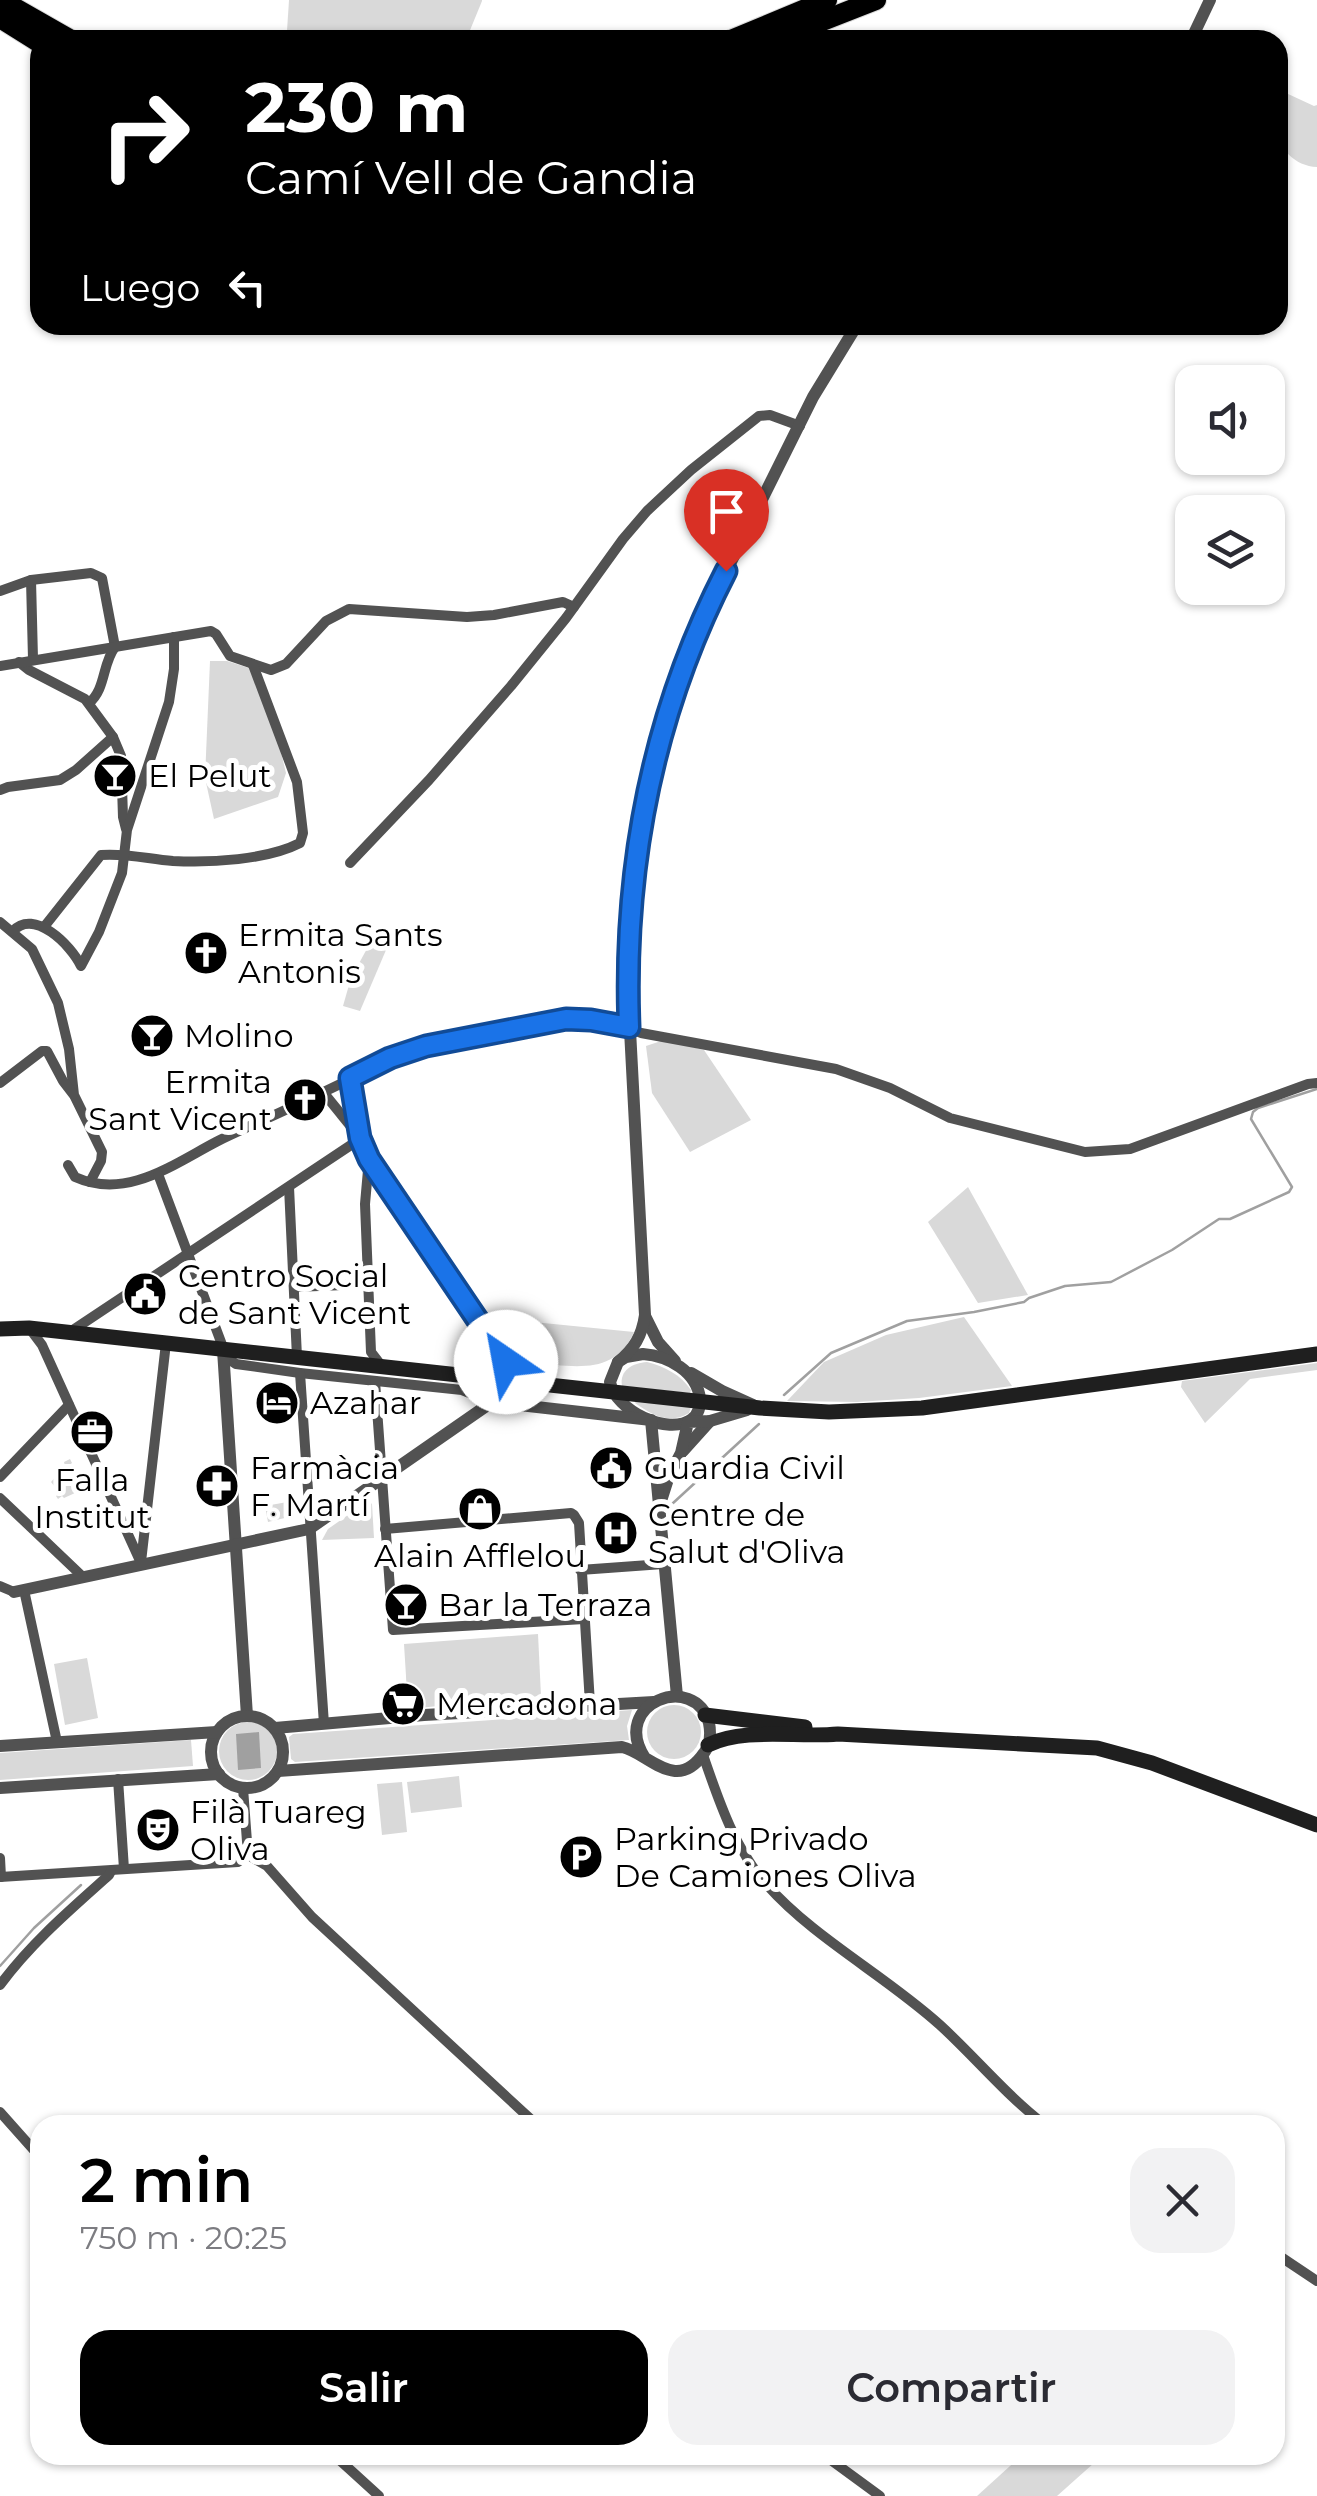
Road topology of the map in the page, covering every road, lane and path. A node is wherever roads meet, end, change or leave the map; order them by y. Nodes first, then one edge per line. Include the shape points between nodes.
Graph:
1 (1, 0) edge
2 (826, 0) edge
3 (876, 0) edge
4 (1210, 0) edge
5 (0, 18) edge
6 (54, 30) edge
7 (754, 30) edge
8 (800, 30) edge
9 (1196, 30) edge
10 (30, 37) edge
11 (852, 335) edge
12 (800, 426) junction
13 (30, 580) junction
14 (0, 591) edge
15 (574, 608) junction
16 (174, 637) junction
17 (115, 647) junction
18 (39, 658) junction
19 (20, 662) junction
20 (253, 664) junction
21 (0, 666) edge
22 (41, 676) junction
23 (89, 703) junction
24 (113, 738) junction
25 (0, 790) edge
26 (127, 830) junction
27 (125, 855) junction
28 (350, 863) dead end
29 (0, 922) edge
30 (44, 927) junction
31 (12, 931) junction
32 (629, 1027) junction
33 (350, 1078) junction
34 (0, 1082) edge
35 (1317, 1083) edge
36 (323, 1092) junction
37 (74, 1095) junction
38 (360, 1138) junction
39 (369, 1159) junction
40 (68, 1164) dead end
41 (158, 1174) junction
42 (90, 1182) junction
43 (289, 1187) junction
44 (187, 1253) junction
45 (370, 1284) junction
46 (294, 1287) junction
47 (645, 1315) junction
48 (2, 1326) edge
49 (30, 1328) junction
50 (69, 1333) junction
51 (166, 1344) junction
52 (1317, 1354) edge
53 (225, 1356) junction
54 (506, 1362) dead end
55 (618, 1362) junction
56 (299, 1365) junction
57 (680, 1367) junction
58 (378, 1373) junction
59 (612, 1392) junction
60 (700, 1401) junction
61 (492, 1402) junction
62 (69, 1405) junction
63 (760, 1408) junction
64 (650, 1420) junction
65 (710, 1421) junction
66 (688, 1422) junction
67 (681, 1452) junction
68 (0, 1476) edge
69 (382, 1478) junction
70 (0, 1498) edge
71 (660, 1516) junction
72 (145, 1528) junction
73 (310, 1529) junction
74 (385, 1529) junction
75 (126, 1530) junction
76 (236, 1545) junction
77 (141, 1563) junction
78 (663, 1564) junction
79 (580, 1570) junction
80 (82, 1576) junction
81 (0, 1586) edge
82 (12, 1594) edge
83 (584, 1620) junction
84 (677, 1696) junction
85 (654, 1702) junction
86 (590, 1704) junction
87 (705, 1715) junction
88 (247, 1716) junction
89 (324, 1724) junction
90 (275, 1728) junction
91 (218, 1732) junction
92 (838, 1734) junction
93 (57, 1742) junction
94 (0, 1746) edge
95 (706, 1750) junction
96 (646, 1758) junction
97 (278, 1770) junction
98 (219, 1774) junction
99 (118, 1779) junction
100 (0, 1788) edge
101 (243, 1788) junction
102 (1317, 1825) edge
103 (248, 1855) junction
104 (0, 1858) edge
105 (124, 1869) junction
106 (111, 1870) junction
107 (1, 1877) edge
108 (0, 1984) edge
109 (0, 2112) edge
110 (526, 2115) edge
111 (1032, 2115) edge
112 (30, 2146) edge
113 (1285, 2260) edge
114 (1317, 2281) edge
115 (345, 2465) edge
116 (838, 2465) edge
117 (379, 2496) edge
118 (880, 2496) edge

1 - 6 highway
2 - 7 highway
3 - 8 highway
4 - 9 street
5 - 10 highway
11 - 12 street
12 - 15 street via 770,415 753,419 659,498
12 - 32 street via 701,622 656,752 635,859
13 - 14 street
13 - 17 street via 99,575
13 - 18 street
15 - 20 street via 563,602 477,617 349,609 326,621 286,664 270,670
15 - 28 street
16 - 17 street
16 - 20 street via 211,632 230,656
16 - 26 street via 168,706
17 - 18 street
17 - 23 street
18 - 19 street
18 - 22 street
19 - 21 street
19 - 22 street
20 - 27 street via 297,782 302,840 244,858
22 - 23 street
23 - 24 street
24 - 25 street via 60,780
24 - 26 street via 121,756
26 - 27 street
27 - 30 street via 98,858
27 - 30 street via 81,966
29 - 31 street
30 - 31 street via 24,923
31 - 37 street via 32,949 58,1003
32 - 33 street via 566,1019 426,1046
32 - 35 street via 836,1069 950,1118 1085,1152 1130,1150
32 - 47 street
33 - 36 street
33 - 38 street
34 - 37 street via 44,1051
36 - 38 street
36 - 41 street
37 - 42 street via 102,1148
38 - 39 street
38 - 43 street
39 - 45 street
39 - 54 street
40 - 42 street via 75,1177
41 - 42 street via 124,1184
41 - 44 street
43 - 44 street
43 - 46 street
44 - 50 street
44 - 53 street
45 - 46 street
45 - 58 street via 371,1352
46 - 56 street
47 - 55 street via 634,1346
47 - 57 street
48 - 49 main road
49 - 50 main road
49 - 62 street
50 - 51 main road
51 - 53 main road
51 - 72 street
52 - 63 main road via 896,1410
53 - 56 main road
53 - 76 street
55 - 57 street via 652,1355
55 - 59 street
56 - 58 main road
56 - 73 street
57 - 60 street via 696,1384
57 - 63 street
58 - 59 main road
58 - 61 street
58 - 69 street
59 - 60 main road
59 - 64 street
60 - 63 main road
60 - 66 street
61 - 64 street
61 - 69 street
62 - 68 street
62 - 75 street
63 - 65 street
64 - 66 street
64 - 71 street
65 - 66 street
65 - 67 street
66 - 67 street
67 - 71 street
69 - 73 street
69 - 74 street
70 - 80 street
71 - 78 street
72 - 75 street
72 - 77 street
73 - 76 street
73 - 89 street
74 - 79 street via 570,1513 576,1516
74 - 83 street via 392,1630
75 - 77 street
76 - 77 street
76 - 88 street
77 - 80 street
78 - 79 street
78 - 84 street
79 - 83 street
80 - 82 street
81 - 82 street
82 - 93 street
83 - 86 street
84 - 85 street
84 - 87 street
85 - 86 street
85 - 96 street via 636,1728
86 - 89 street
87 - 92 main road
87 - 95 street
88 - 90 street
88 - 91 street
89 - 90 street
90 - 97 street via 284,1752
91 - 93 street
91 - 98 street via 211,1749
92 - 95 main road via 738,1736
92 - 102 main road via 1097,1748
93 - 94 street
95 - 96 street via 675,1770
95 - 111 street via 732,1833 766,1884 940,2024
96 - 97 street via 622,1747
97 - 101 street via 263,1784
98 - 99 street
98 - 101 street
99 - 100 street
99 - 105 street
101 - 103 street
103 - 105 street via 238,1862
103 - 110 street
104 - 107 street
105 - 106 street
106 - 107 street
106 - 108 street
109 - 112 street
113 - 114 street
115 - 117 street
116 - 118 street

